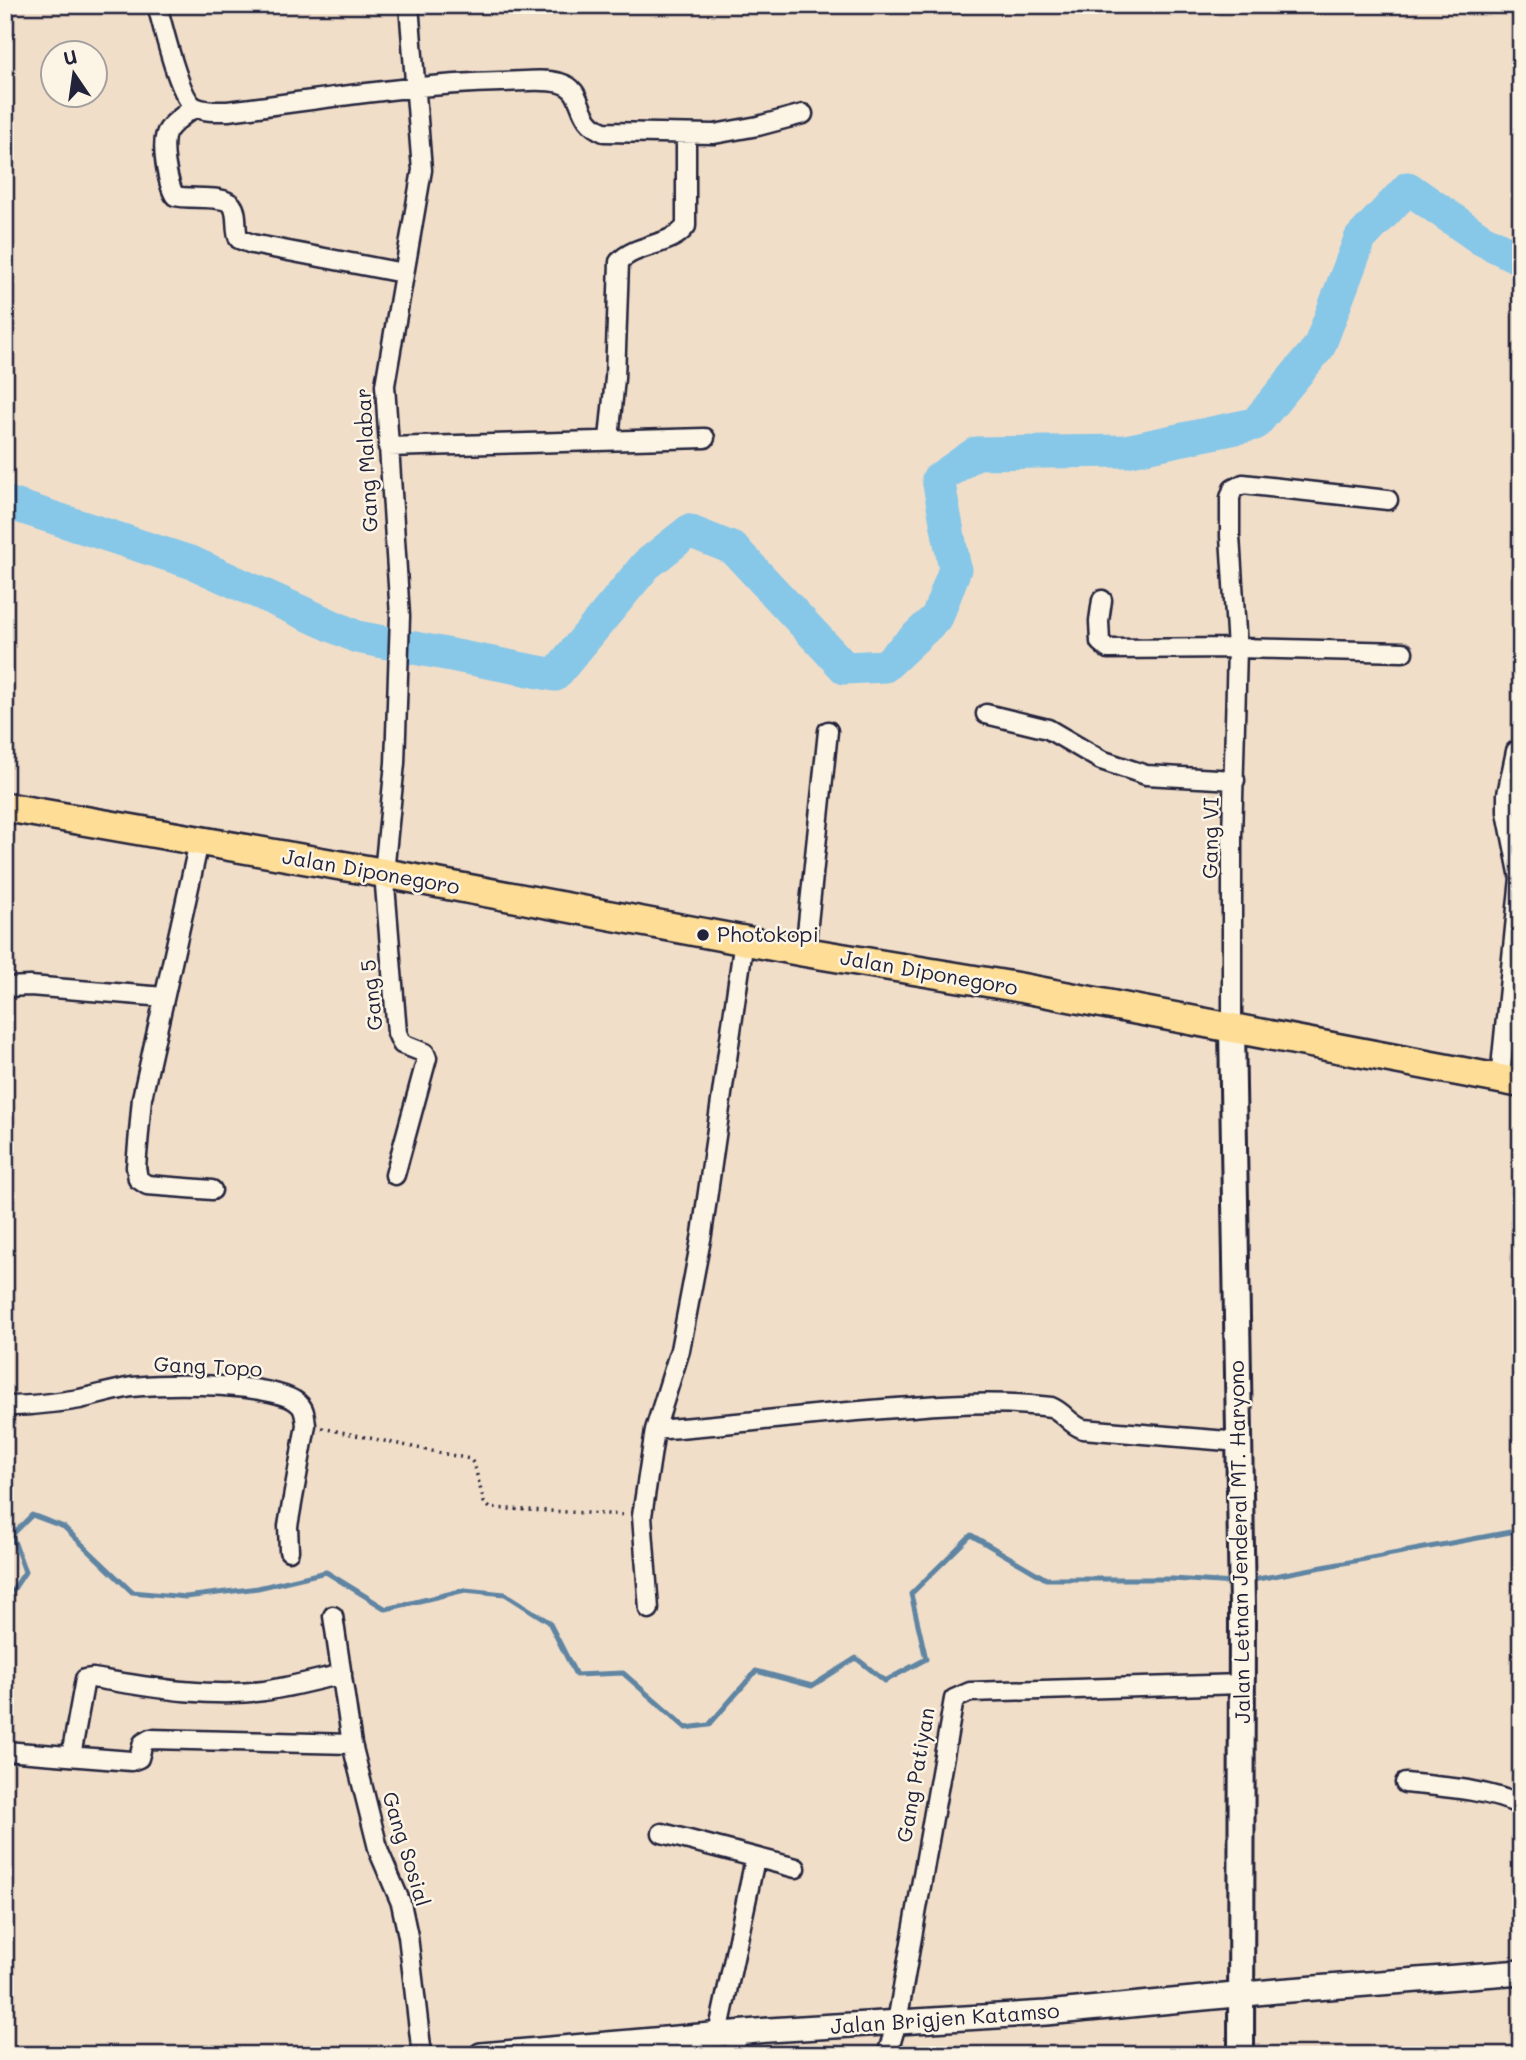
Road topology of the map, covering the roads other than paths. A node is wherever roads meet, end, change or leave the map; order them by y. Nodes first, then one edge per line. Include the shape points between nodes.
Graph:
1 (157, 5) edge
2 (410, 5) edge
3 (416, 88) junction
4 (194, 107) junction
5 (803, 114) dead end
6 (686, 135) junction
7 (403, 273) junction
8 (705, 438) dead end
9 (609, 439) junction
10 (388, 447) junction
11 (1388, 500) dead end
12 (1102, 600) dead end
13 (1237, 648) junction
14 (1403, 652) dead end
15 (986, 714) dead end
16 (828, 731) dead end
17 (1516, 751) dead end
18 (1235, 780) junction
19 (5, 807) edge
20 (199, 842) junction
21 (384, 873) junction
22 (744, 940) junction
23 (805, 952) junction
24 (5, 987) edge
25 (164, 997) junction
26 (1232, 1029) junction
27 (1510, 1081) edge
28 (395, 1175) dead end
29 (212, 1190) dead end
30 (5, 1406) edge
31 (655, 1430) junction
32 (1240, 1442) junction
33 (289, 1551) dead end
34 (649, 1609) dead end
35 (333, 1616) dead end
36 (342, 1674) junction
37 (1242, 1684) junction
38 (352, 1744) junction
39 (5, 1751) edge
40 (71, 1756) junction
41 (1405, 1783) dead end
42 (1521, 1805) edge
43 (662, 1833) dead end
44 (755, 1858) junction
45 (796, 1868) dead end
46 (1521, 1972) edge
47 (1241, 1995) junction
48 (897, 2022) junction
49 (730, 2040) edge
50 (422, 2055) edge
51 (481, 2055) edge
52 (887, 2055) edge
53 (1241, 2055) edge

1 - 4 street via 181,88
2 - 3 street, Gang Malabar
3 - 4 street via 228,111
3 - 6 street via 562,83 575,92 594,128
3 - 7 street, Gang Malabar via 422,170
4 - 7 street via 169,127 163,141 175,196 232,205 235,232 252,244
5 - 6 street via 729,132
6 - 9 street via 686,226 673,237 619,262
7 - 10 street, Gang Malabar via 385,385
8 - 9 street
9 - 10 street
10 - 21 street, Gang Malabar via 400,616 395,763
11 - 13 street, Gang VI via 1243,484 1233,489 1230,536
12 - 13 street via 1100,642 1108,649
13 - 14 street
13 - 18 street, Gang VI
15 - 18 street via 1048,729 1101,760 1146,775
16 - 23 street
17 - 27 street via 1507,794 1520,878
18 - 26 street, Gang VI
19 - 20 main road, Jalan Diponegoro
20 - 21 main road, Jalan Diponegoro
20 - 25 street
21 - 22 main road, Jalan Diponegoro
21 - 28 street, Gang 5 via 397,1033 402,1044 427,1058
22 - 23 main road, Jalan Diponegoro
22 - 31 street via 702,1234 680,1350
23 - 26 main road, Jalan Diponegoro
24 - 25 street
25 - 29 street via 142,1098 138,1179 147,1185
26 - 27 main road, Jalan Diponegoro
26 - 32 main road, Jalan Letnan Jenderal MT. Haryono
30 - 33 street, Gang Topo via 78,1399 133,1387 221,1386 293,1399 303,1409 306,1425 288,1526
31 - 32 street via 965,1403 1051,1407 1083,1429
31 - 34 street via 642,1516
32 - 37 main road, Jalan Letnan Jenderal MT. Haryono
35 - 36 street, Gang Sosial
36 - 38 street, Gang Sosial
36 - 40 street via 261,1691 210,1693 85,1679
37 - 47 main road, Jalan Letnan Jenderal MT. Haryono
37 - 48 street, Gang Patiyan via 970,1692 954,1699
38 - 40 street via 149,1738 134,1760
38 - 50 street, Gang Sosial via 379,1852 401,1903
39 - 40 street
41 - 42 street via 1470,1791
43 - 44 street
44 - 45 street
44 - 49 street
46 - 47 street, Jalan Brigjen Katamso
47 - 48 street, Jalan Brigjen Katamso
47 - 53 main road, Jalan Letnan Jenderal MT. Haryono
48 - 49 street, Jalan Brigjen Katamso
48 - 52 street
49 - 51 street, Jalan Brigjen Katamso

